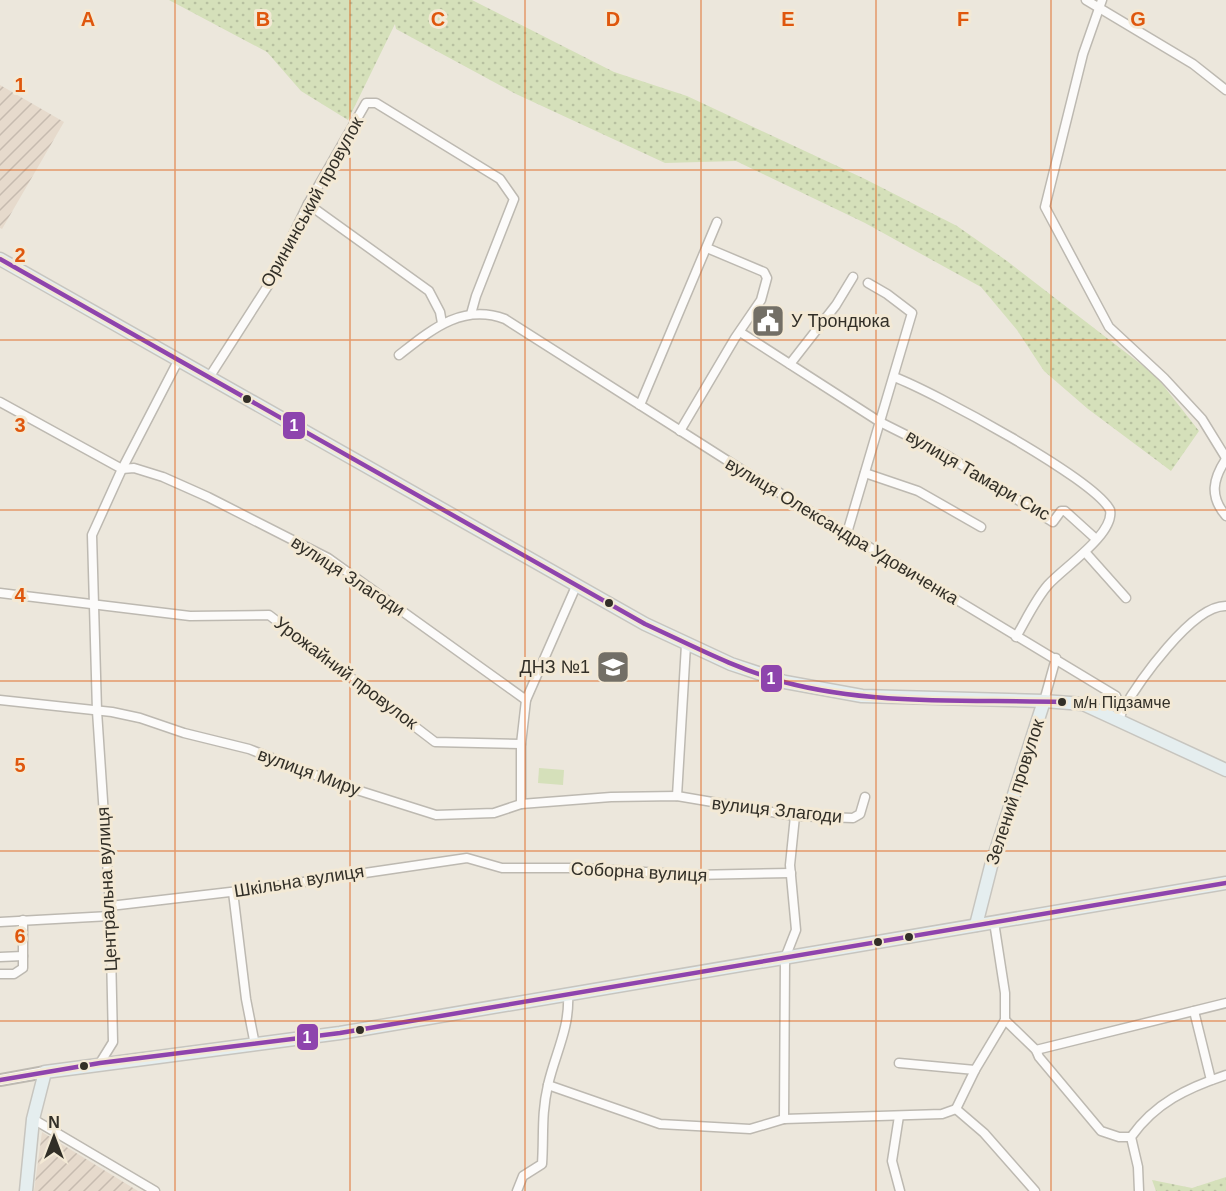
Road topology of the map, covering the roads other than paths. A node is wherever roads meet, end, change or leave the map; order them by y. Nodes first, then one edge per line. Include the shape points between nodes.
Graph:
1 (1086, 0) edge
2 (1100, 4) edge
3 (1226, 90) edge
4 (309, 204) junction
5 (717, 222) dead end
6 (707, 248) junction
7 (0, 259) edge
8 (853, 277) dead end
9 (868, 283) dead end
10 (471, 315) junction
11 (441, 323) junction
12 (740, 332) junction
13 (399, 355) dead end
14 (179, 359) junction
15 (790, 364) junction
16 (210, 376) junction
17 (894, 376) junction
18 (0, 402) edge
19 (640, 405) junction
20 (880, 422) junction
21 (680, 431) junction
22 (1226, 459) edge
23 (122, 469) junction
24 (865, 473) junction
25 (1226, 516) edge
26 (981, 527) dead end
27 (847, 533) junction
28 (1096, 539) junction
29 (1085, 552) junction
30 (577, 584) junction
31 (0, 593) edge
32 (1126, 598) dead end
33 (96, 604) junction
34 (1226, 606) edge
35 (1016, 638) junction
36 (686, 645) junction
37 (1056, 658) junction
38 (0, 700) edge
39 (526, 700) junction
40 (1044, 701) junction
41 (97, 711) junction
42 (1120, 716) junction
43 (521, 744) junction
44 (1226, 770) edge
45 (677, 796) junction
46 (865, 797) dead end
47 (522, 804) junction
48 (795, 816) junction
49 (487, 864) joint
50 (791, 873) junction
51 (1226, 883) edge
52 (233, 892) junction
53 (110, 906) junction
54 (110, 916) junction
55 (23, 920) junction
56 (0, 922) edge
57 (994, 922) junction
58 (976, 925) junction
59 (23, 956) junction
60 (0, 957) edge
61 (785, 958) junction
62 (0, 974) edge
63 (568, 995) junction
64 (1226, 1003) edge
65 (1194, 1011) junction
66 (1005, 1020) junction
67 (255, 1045) junction
68 (1036, 1050) junction
69 (100, 1063) junction
70 (899, 1063) dead end
71 (975, 1070) junction
72 (45, 1072) junction
73 (1226, 1076) edge
74 (0, 1080) edge
75 (1211, 1080) junction
76 (548, 1085) junction
77 (956, 1108) junction
78 (899, 1116) junction
79 (33, 1119) junction
80 (784, 1119) junction
81 (1131, 1137) junction
82 (26, 1191) edge
83 (155, 1191) edge
84 (517, 1191) edge
85 (900, 1191) edge
86 (1035, 1191) edge
87 (1138, 1191) edge

1 - 2 street
2 - 3 street
2 - 22 street via 1045,207 1109,327 1202,419
4 - 10 street, Орининський провулок via 366,103 376,103 500,179 514,199
4 - 11 street via 429,291
4 - 16 street, Орининський провулок via 268,284
5 - 6 street
6 - 12 street via 767,276 761,300
6 - 19 street
7 - 14 main road
8 - 15 street
9 - 17 street, вулиця Тамари Сис via 912,314
10 - 11 street, вулиця Олександра Удовиченка
10 - 19 street, вулиця Олександра Удовиченка via 493,315 505,320
11 - 13 street, вулиця Олександра Удовиченка
12 - 15 street
12 - 21 street
14 - 16 main road
14 - 23 street, Центральна вулиця
15 - 20 street
16 - 30 main road
17 - 20 street, вулиця Тамари Сис
17 - 28 street via 959,407 1103,499 1111,516
18 - 23 street, вулиця Злагоди
19 - 21 street, вулиця Олександра Удовиченка
20 - 24 street, вулиця Тамари Сис
20 - 28 street, вулиця Тамари Сис via 946,454 1053,522 1060,511 1065,511
21 - 27 street, вулиця Олександра Удовиченка
22 - 25 street via 1213,487 1215,499
23 - 33 street, Центральна вулиця via 92,535
23 - 39 street, вулиця Злагоди via 143,471 208,496 328,558
24 - 26 street via 918,491
24 - 27 street, вулиця Тамари Сис
27 - 35 street, вулиця Олександра Удовиченка
28 - 29 street
29 - 32 street
29 - 35 street via 1048,585
30 - 36 main road
30 - 39 street
31 - 33 street, Урожайний провулок
33 - 41 street, Центральна вулиця
33 - 43 street, Урожайний провулок via 190,616 269,615 435,742
34 - 42 street via 1209,609 1178,638
35 - 37 street, вулиця Олександра Удовиченка
36 - 40 main road via 785,682 862,696
36 - 45 street
37 - 40 street, Зелений провулок
37 - 42 street, вулиця Олександра Удовиченка via 1116,696
38 - 41 street, вулиця Миру
39 - 43 street
40 - 42 main road via 1083,704
40 - 58 main road, Зелений провулок
41 - 47 street, вулиця Миру via 140,718 249,749 427,814 487,814
41 - 53 street, Центральна вулиця
42 - 44 main road, вулиця Олександра Удовиченка
43 - 47 street
45 - 47 street, вулиця Злагоди
45 - 48 street, вулиця Злагоди
46 - 48 street, вулиця Злагоди via 856,818
48 - 50 street
49 - 50 street, Соборна вулиця via 502,868 693,875
49 - 52 street, Шкільна вулиця via 472,858 438,860
50 - 61 street via 796,930
51 - 57 main road
52 - 53 street, Шкільна вулиця
52 - 67 street
53 - 54 street, Центральна вулиця
54 - 55 street
54 - 69 street, Центральна вулиця via 113,1042
55 - 56 street
55 - 59 street
57 - 58 main road
57 - 66 street via 1005,993
58 - 61 main road
59 - 60 street
59 - 62 street via 20,972
61 - 63 main road
61 - 80 street
63 - 67 main road
63 - 76 street via 564,1035
64 - 65 street
65 - 68 street
65 - 75 street
66 - 68 street
66 - 71 street
67 - 69 main road
68 - 81 street via 1101,1131
69 - 72 main road
70 - 71 street
71 - 77 street
72 - 74 street
72 - 79 main road
73 - 75 street
75 - 81 street via 1162,1103
76 - 80 street via 660,1124 750,1129
76 - 84 street via 542,1117 542,1164 523,1176
77 - 78 street via 942,1114
77 - 86 street via 984,1133
78 - 80 street
78 - 85 street via 892,1161
79 - 82 main road
79 - 83 street
81 - 87 street via 1138,1167

